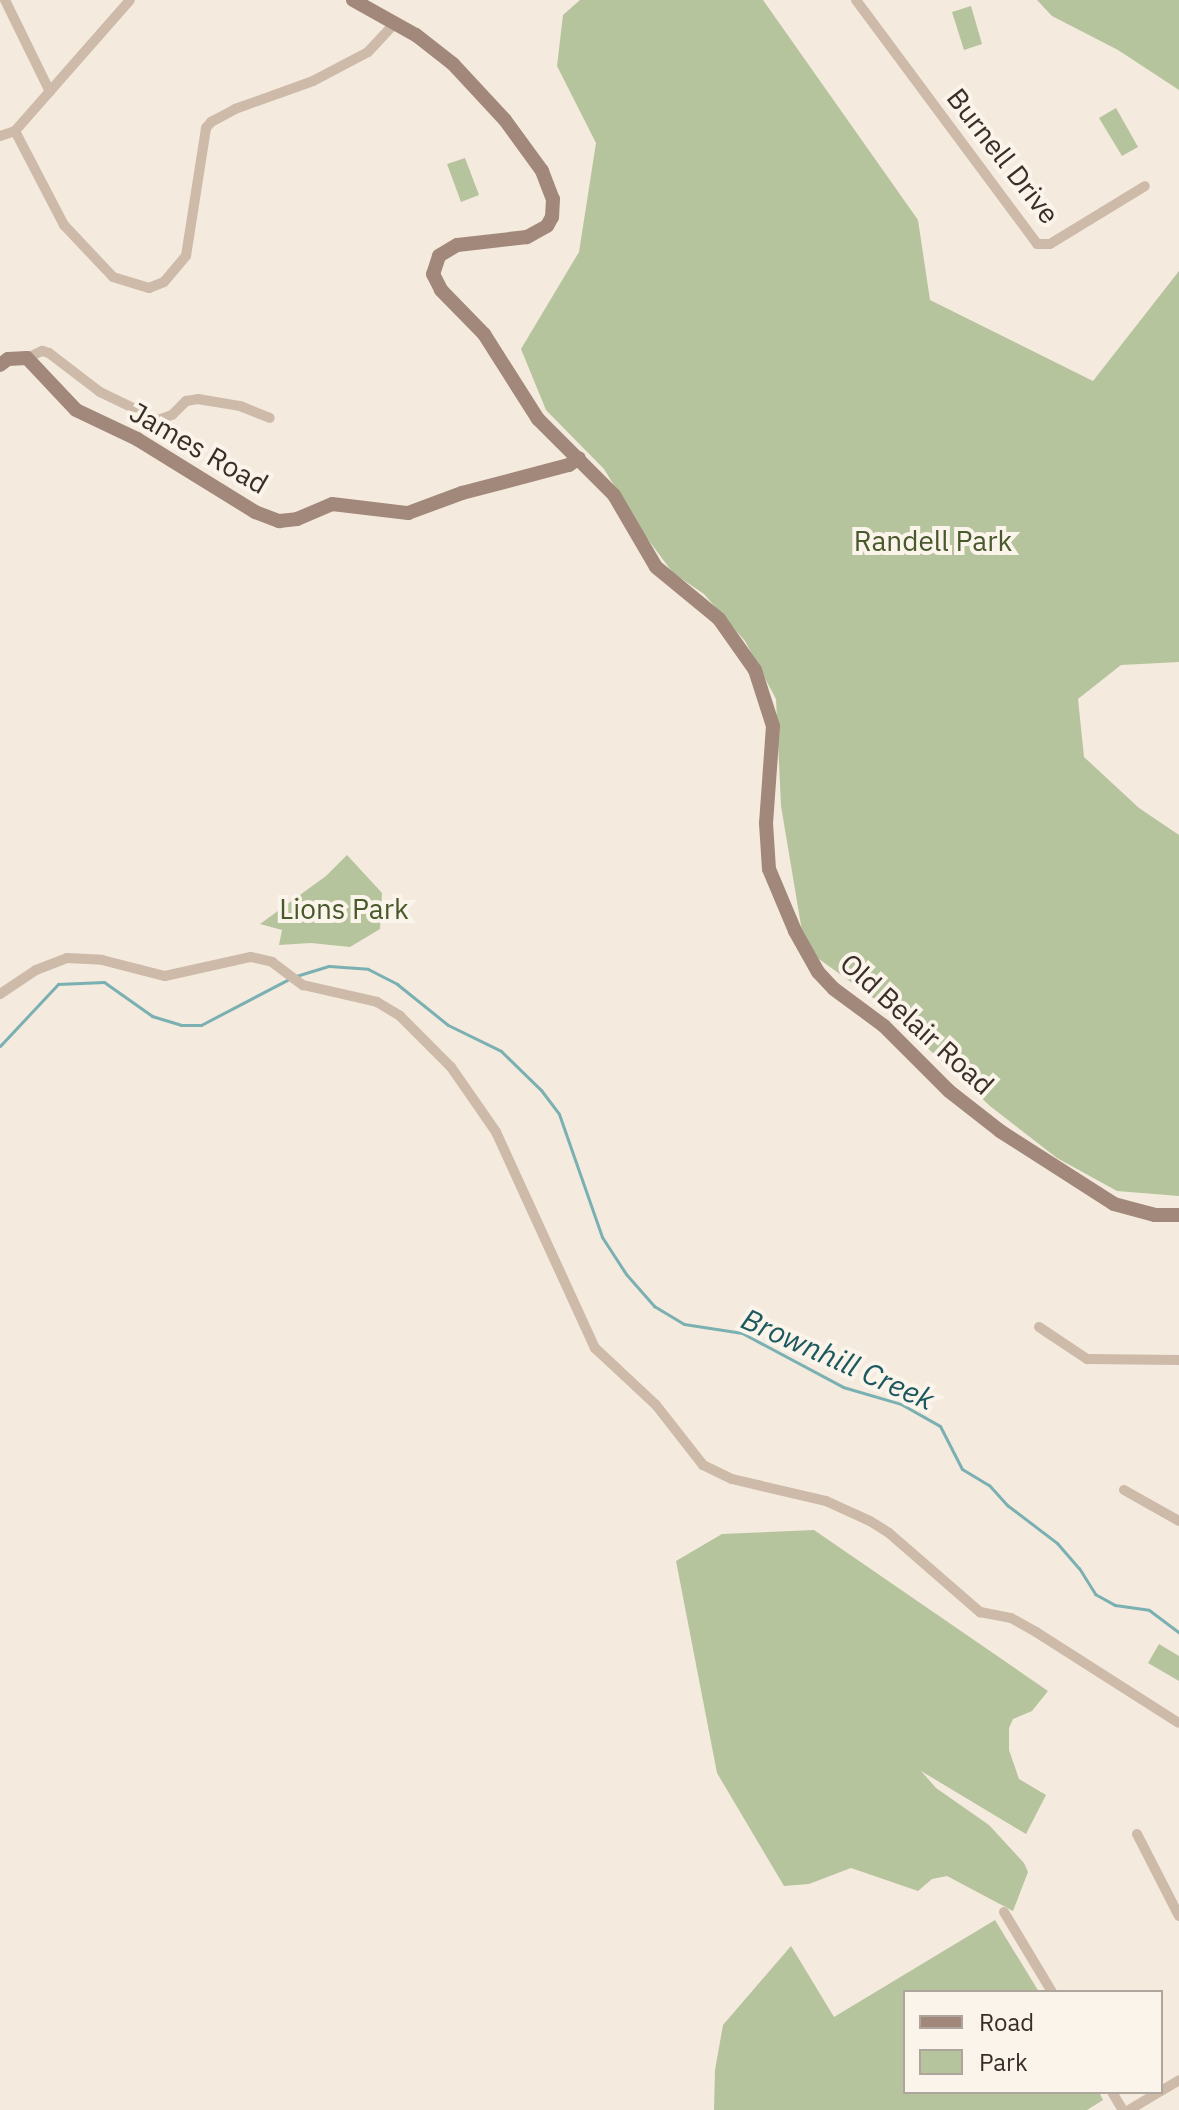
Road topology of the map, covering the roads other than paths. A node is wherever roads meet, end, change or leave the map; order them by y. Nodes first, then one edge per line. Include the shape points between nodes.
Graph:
1 (5, 0) edge
2 (130, 0) edge
3 (353, 0) edge
4 (856, 0) edge
5 (395, 23) junction
6 (50, 92) junction
7 (15, 131) junction
8 (0, 136) edge
9 (1145, 186) dead end
10 (27, 358) junction
11 (0, 365) edge
12 (270, 418) dead end
13 (579, 458) junction
14 (0, 994) edge
15 (1179, 1215) edge
16 (1039, 1327) dead end
17 (1179, 1360) edge
18 (1124, 1490) dead end
19 (1179, 1521) edge
20 (1179, 1723) edge
21 (1137, 1834) dead end
22 (1004, 1912) dead end
23 (1179, 1916) edge
24 (1051, 1990) edge
25 (1114, 2094) edge
26 (1155, 2094) edge
27 (1126, 2110) edge

1 - 6 street
2 - 6 street
3 - 5 main road, Old Belair Road
4 - 9 street, Burnell Drive via 1037,244 1050,244
5 - 7 street via 355,60 211,122 186,256 164,282 149,288 113,277 64,225
5 - 13 main road, Old Belair Road via 453,64 505,120 542,171 553,199 547,226 527,237 457,245 439,256 433,274 441,290 484,334 538,419
6 - 7 street
7 - 8 street
10 - 11 main road
10 - 12 street via 49,353 91,386 158,420 198,399
10 - 13 main road, James Road via 76,410 279,521 332,504 408,513
13 - 15 main road, Old Belair Road via 614,495 656,567 719,619 755,670 773,726 766,823 769,869 818,972 1000,1131 1114,1204 1155,1215
14 - 20 street via 36,970 67,958 102,960 165,976 239,957 260,958 303,985 377,1002 400,1016 451,1067 496,1132 595,1348 656,1405 703,1465 732,1479 826,1501 870,1521 980,1612 1011,1618
16 - 17 street via 1087,1359
18 - 19 street
21 - 23 street
22 - 24 street
25 - 27 street
26 - 27 street

